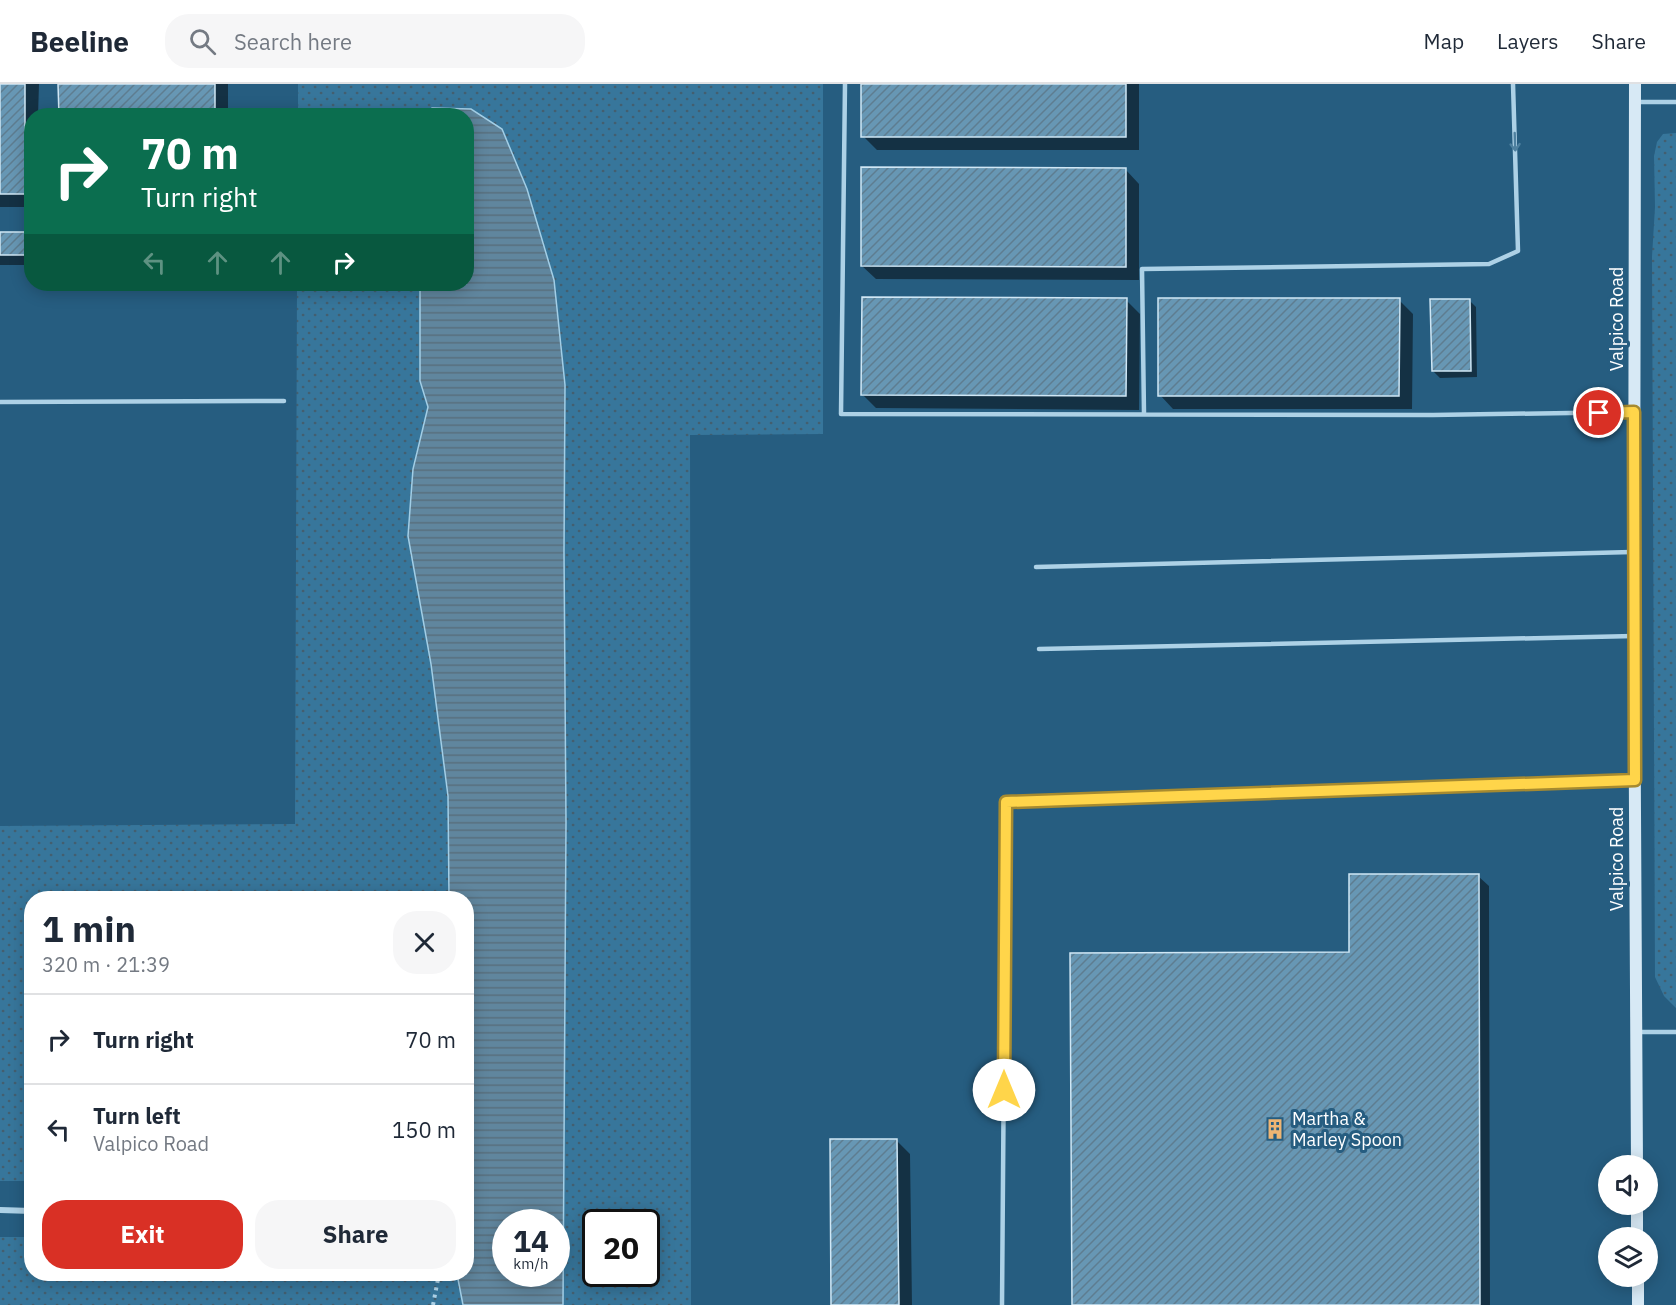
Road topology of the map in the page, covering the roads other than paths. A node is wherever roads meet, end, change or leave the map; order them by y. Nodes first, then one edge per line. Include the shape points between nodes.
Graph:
1 (845, 84) edge
2 (1514, 84) edge
3 (1635, 84) edge
4 (1635, 102) junction
5 (1676, 102) edge
6 (284, 400) dead end
7 (0, 402) edge
8 (1634, 412) junction
9 (1144, 414) junction
10 (1634, 552) junction
11 (1036, 567) dead end
12 (1634, 636) junction
13 (1039, 649) dead end
14 (1635, 780) junction
15 (1636, 1032) junction
16 (1676, 1032) edge
17 (1637, 1155) edge
18 (0, 1210) edge
19 (24, 1211) edge
20 (1638, 1287) edge
21 (1002, 1305) edge
22 (1638, 1305) edge

1 - 9 lane via 841,414
2 -> 9 lane via 1518,251 1489,264 1142,269
3 - 4 main road, Valpico Road
4 - 5 lane
4 - 8 main road, Valpico Road
6 - 7 lane
8 - 9 lane
8 - 10 main road, Valpico Road
10 - 11 lane
10 - 12 main road, Valpico Road
12 - 13 lane
12 - 14 main road, Valpico Road
14 - 15 main road, Valpico Road
14 - 21 lane via 1006,802
15 - 16 lane
15 - 17 main road, Valpico Road
18 - 19 street
20 - 22 main road

